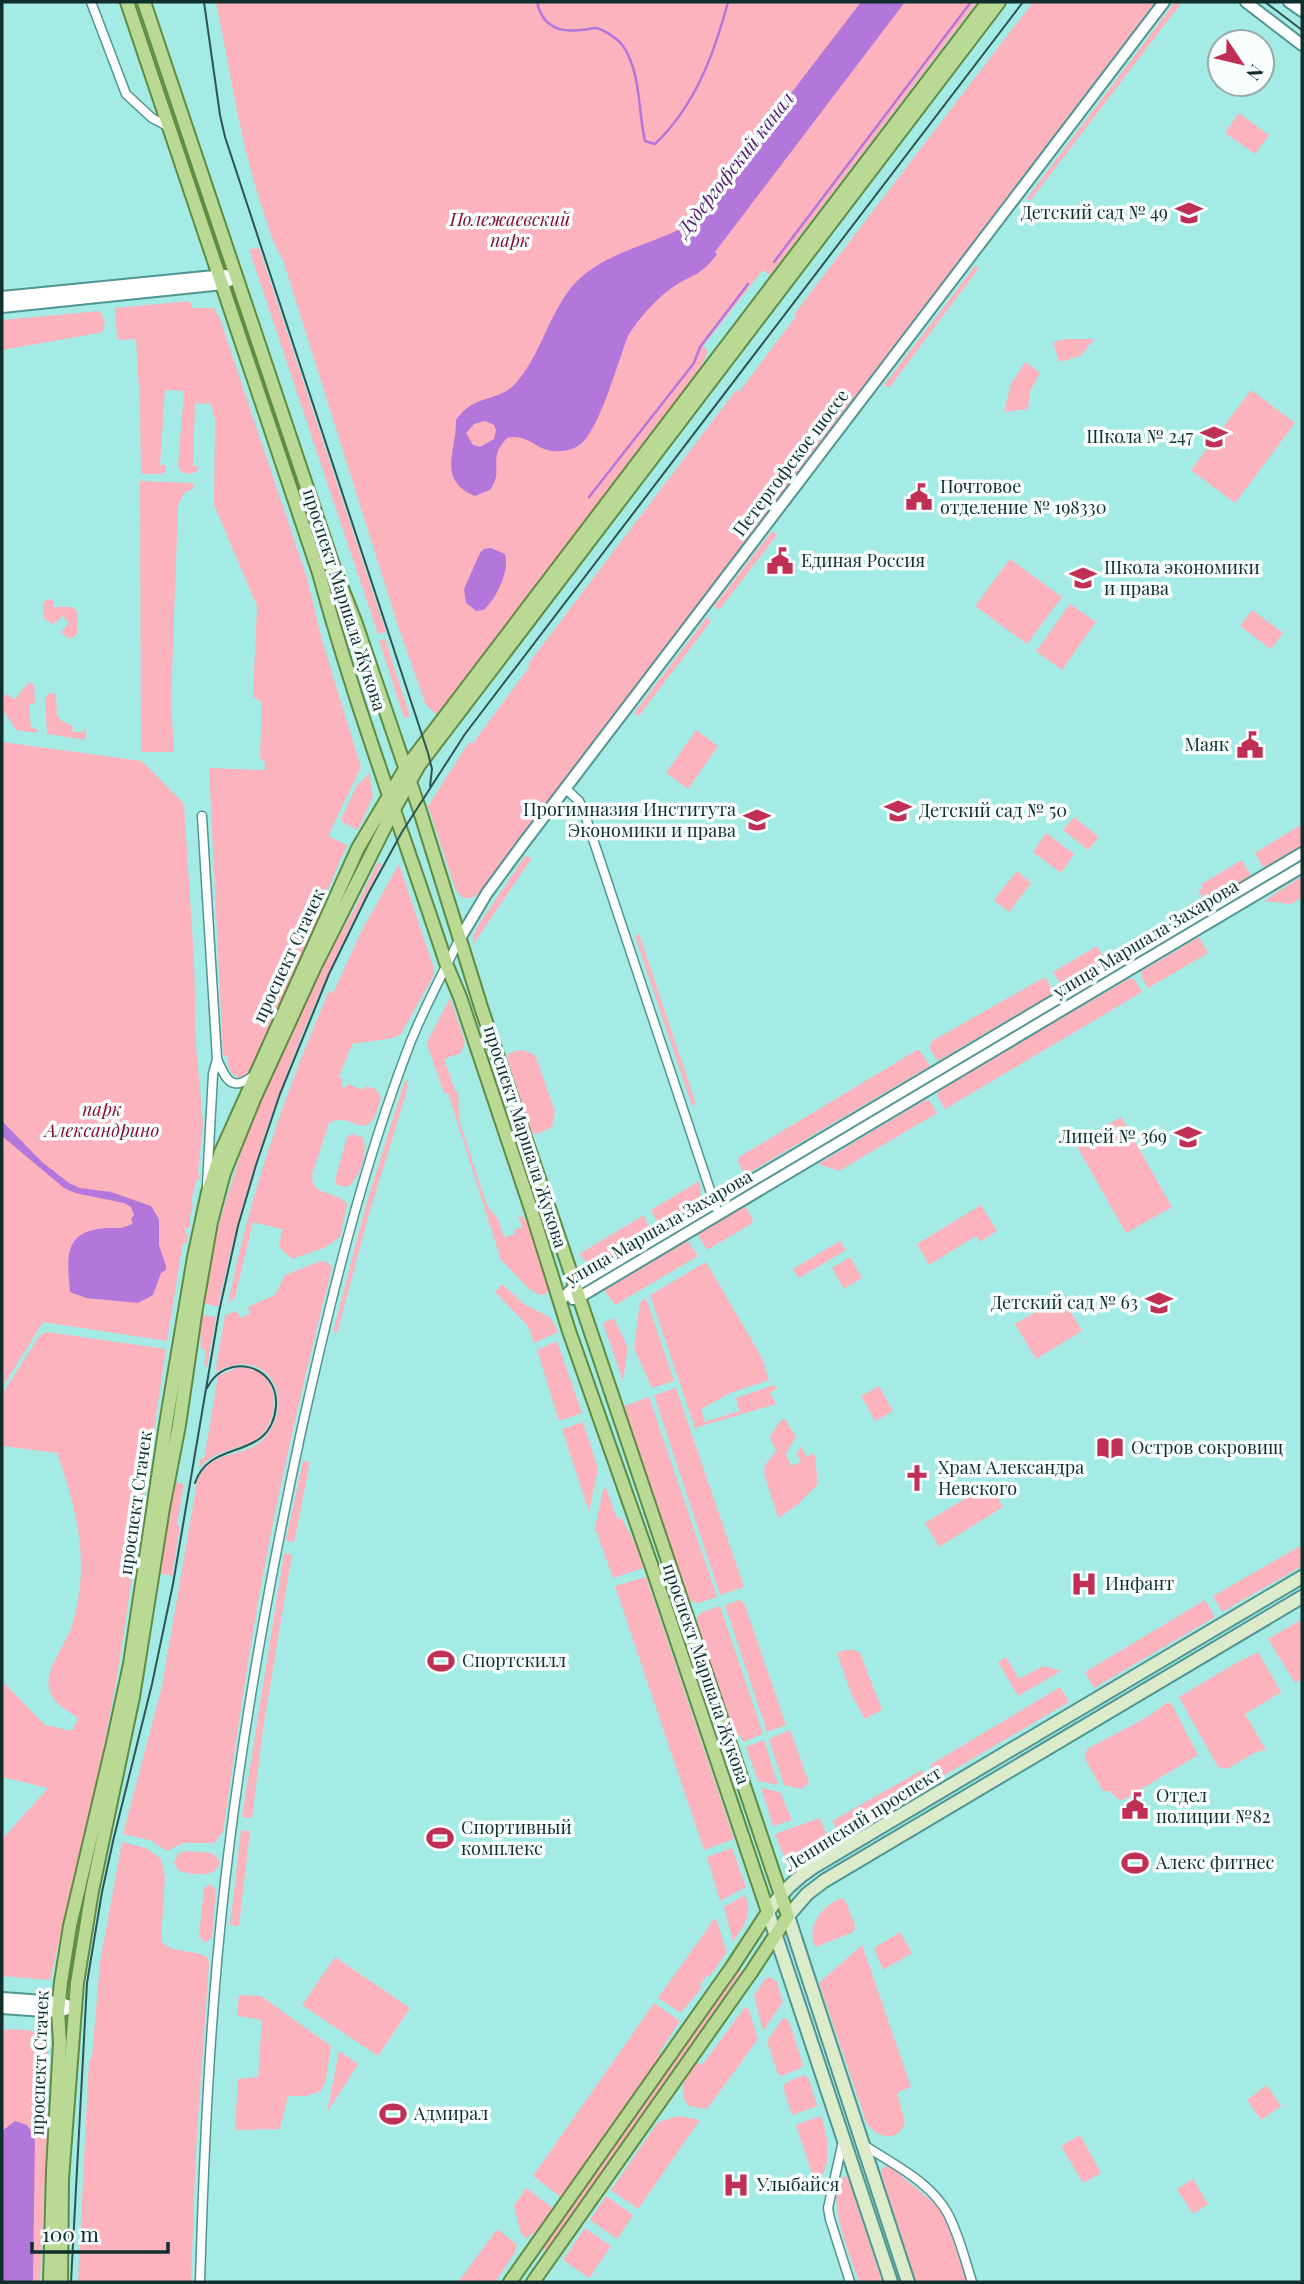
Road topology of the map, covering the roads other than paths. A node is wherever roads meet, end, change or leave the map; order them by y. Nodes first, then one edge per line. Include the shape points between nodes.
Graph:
1 (91, 2) edge
2 (127, 2) edge
3 (144, 2) edge
4 (988, 2) edge
5 (999, 2) edge
6 (1164, 2) edge
7 (1245, 2) edge
8 (1290, 2) edge
9 (1302, 12) edge
10 (1302, 45) edge
11 (169, 127) junction
12 (237, 277) junction
13 (221, 279) junction
14 (2, 297) edge
15 (2, 307) edge
16 (407, 774) junction
17 (565, 788) junction
18 (389, 794) junction
19 (394, 809) junction
20 (202, 816) dead end
21 (1302, 853) edge
22 (1302, 867) edge
23 (456, 946) junction
24 (447, 965) junction
25 (217, 1059) junction
26 (254, 1075) junction
27 (208, 1192) junction
28 (716, 1209) junction
29 (577, 1292) junction
30 (560, 1301) junction
31 (1302, 1577) edge
32 (1302, 1597) edge
33 (780, 1893) junction
34 (768, 1912) junction
35 (788, 1916) junction
36 (776, 1935) junction
37 (2, 1998) edge
38 (58, 2007) junction
39 (2, 2008) edge
40 (74, 2008) junction
41 (843, 2141) junction
42 (862, 2143) junction
43 (50, 2282) edge
44 (61, 2282) edge
45 (200, 2282) edge
46 (510, 2282) edge
47 (533, 2282) edge
48 (850, 2282) edge
49 (891, 2282) edge
50 (908, 2282) edge
51 (972, 2282) edge

1 - 11 street via 126,94
2 - 11 main road, проспект Маршала Жукова
3 - 12 main road, проспект Маршала Жукова
4 - 16 main road
5 - 16 main road
6 - 17 street, Петергофское шоссе
7 - 10 street
8 - 9 street
11 - 13 main road, проспект Маршала Жукова
12 - 13 street
12 - 16 main road, проспект Маршала Жукова
13 - 14 street
13 - 15 street
13 - 18 main road, проспект Маршала Жукова
16 - 18 main road, проспект Стачек
16 - 19 main road, проспект Стачек
16 - 23 main road, проспект Маршала Жукова
17 - 23 street, Петергофское шоссе via 487,893
17 - 28 street via 583,809
18 - 19 main road, проспект Маршала Жукова
18 - 26 main road, проспект Стачек via 358,848
19 - 24 main road, проспект Маршала Жукова
19 - 40 main road, проспект Стачек via 254,1099 218,1194 205,1248 145,1630 92,1891
20 - 25 street
21 - 28 street, улица Маршала Захарова
22 - 28 street, улица Маршала Захарова
23 - 24 street
23 - 29 main road, проспект Маршала Жукова
24 - 30 main road, проспект Маршала Жукова
24 - 45 street via 410,1043 359,1196 277,1546 225,1883 212,2020
25 - 26 street via 229,1081 240,1084
25 - 27 street
26 - 27 main road, проспект Стачек
27 - 38 main road, проспект Стачек via 166,1423 130,1664 70,1926
28 - 29 street, улица Маршала Захарова
29 - 30 street, улица Маршала Захарова
29 - 33 main road, проспект Маршала Жукова
30 - 34 main road, проспект Маршала Жукова
31 - 33 main road, Ленинский проспект via 815,1866
32 - 35 main road, Ленинский проспект via 824,1881
33 - 34 main road, Ленинский проспект
33 - 35 main road, проспект Маршала Жукова
34 - 36 main road, проспект Маршала Жукова
34 - 46 main road, Ленинский проспект
35 - 36 main road, Ленинский проспект
35 - 42 main road, проспект Маршала Жукова
36 - 41 main road, проспект Маршала Жукова
36 - 47 main road, Ленинский проспект
37 - 38 street
38 - 39 street
38 - 40 street
38 - 43 main road, проспект Стачек
40 - 44 main road, проспект Стачек via 62,2179
41 - 48 street via 828,2208
41 - 49 main road, проспект Маршала Жукова
42 - 50 main road, проспект Маршала Жукова
42 - 51 street via 936,2196 949,2215

